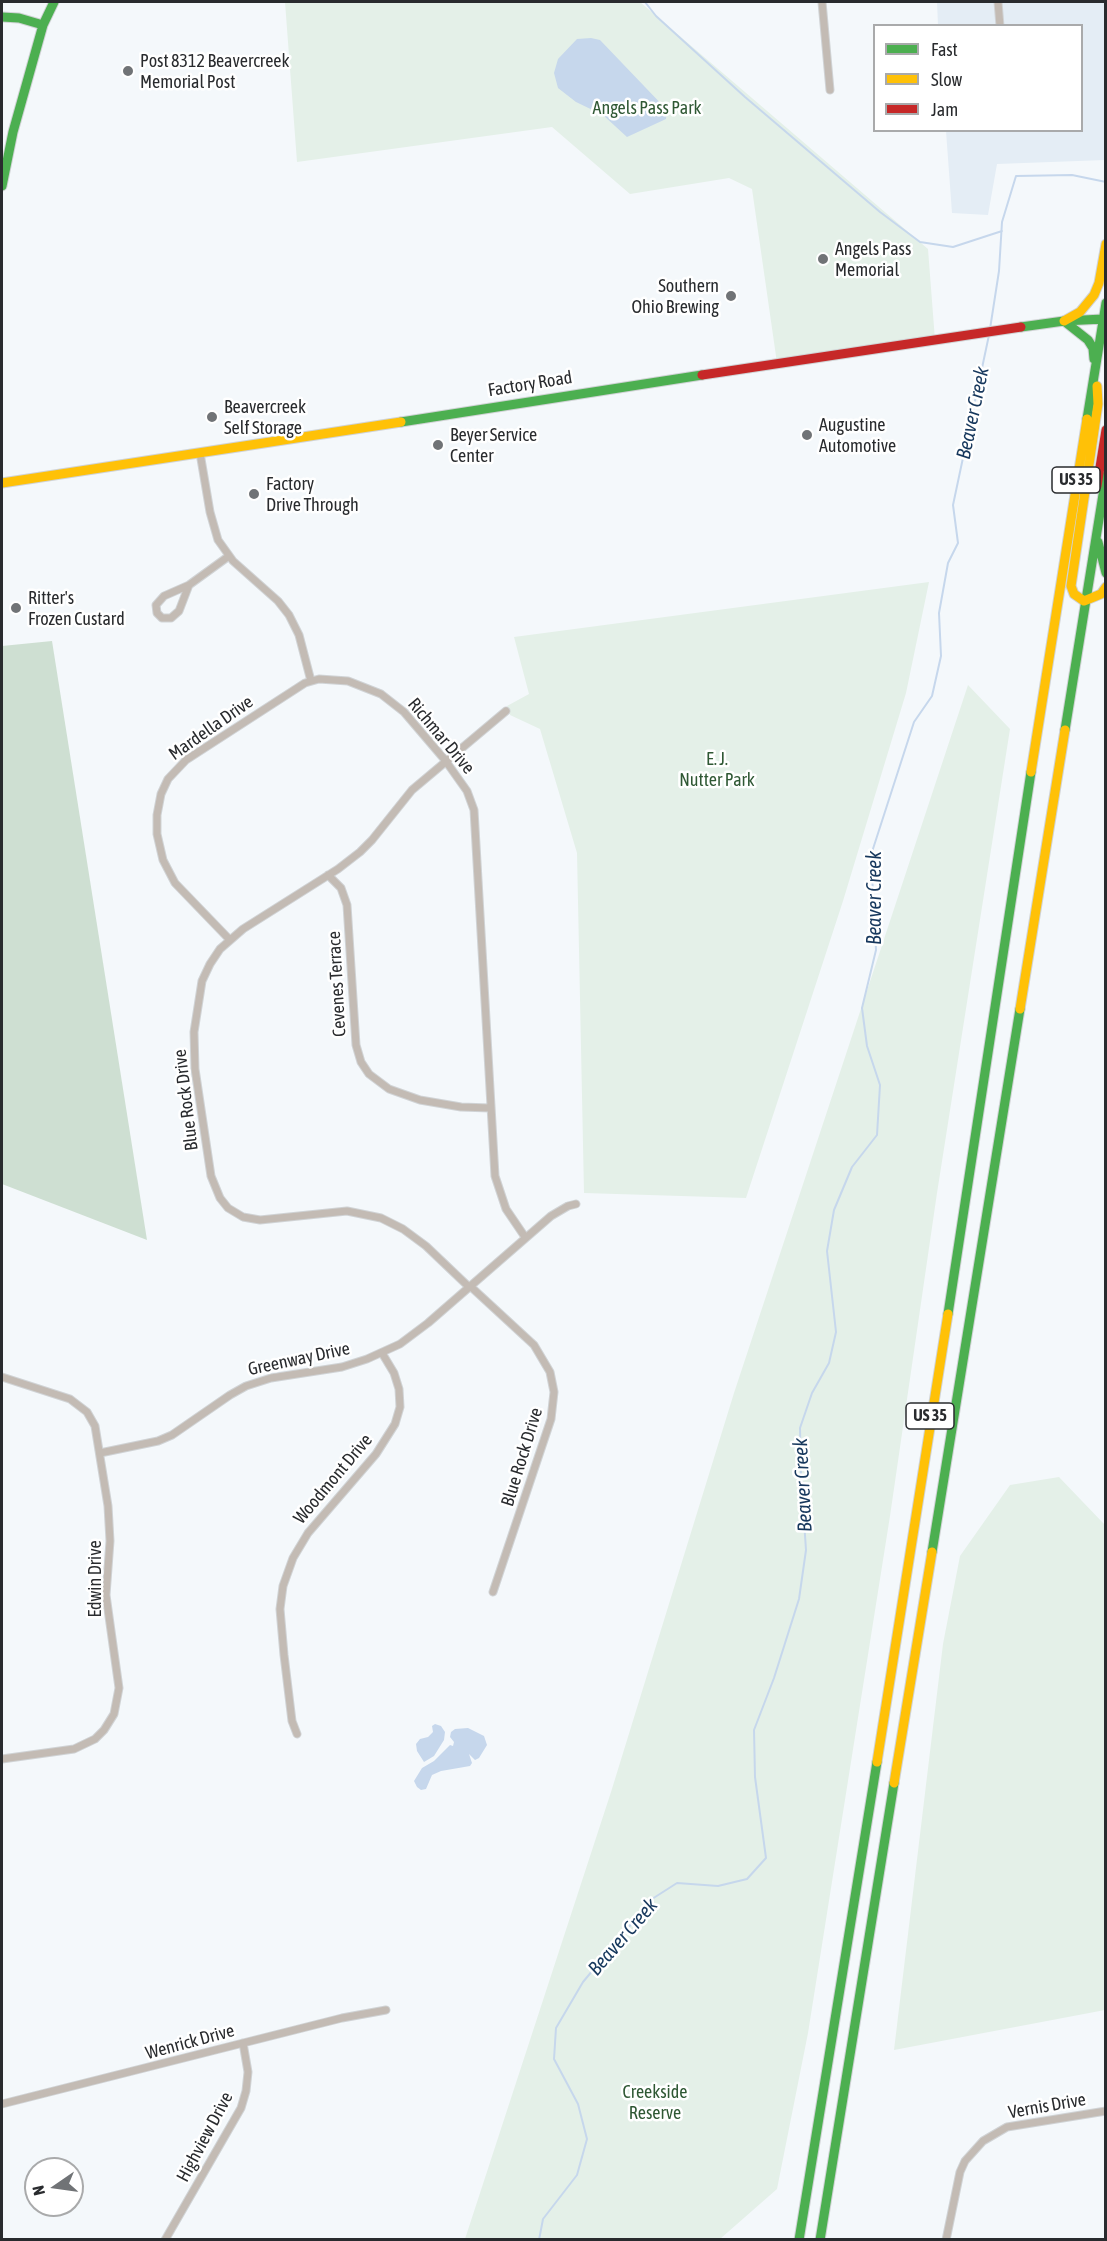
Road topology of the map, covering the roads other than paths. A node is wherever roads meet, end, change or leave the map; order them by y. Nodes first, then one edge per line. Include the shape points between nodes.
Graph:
1 (54, 2) edge
2 (822, 2) edge
3 (998, 2) edge
4 (2, 17) edge
5 (1000, 24) edge
6 (43, 25) junction
7 (830, 90) dead end
8 (2, 186) edge
9 (1106, 244) edge
10 (1106, 303) edge
11 (1104, 320) edge
12 (1064, 321) junction
13 (1095, 367) junction
14 (1106, 430) edge
15 (200, 453) junction
16 (1106, 476) edge
17 (2, 483) edge
18 (1097, 525) junction
19 (229, 556) junction
20 (1106, 573) edge
21 (1088, 582) junction
22 (189, 585) junction
23 (1106, 587) edge
24 (1084, 601) junction
25 (311, 681) junction
26 (506, 711) dead end
27 (445, 760) junction
28 (328, 875) junction
29 (230, 939) junction
30 (490, 1108) junction
31 (576, 1204) dead end
32 (525, 1238) junction
33 (470, 1286) junction
34 (382, 1353) junction
35 (2, 1377) edge
36 (100, 1453) junction
37 (493, 1592) dead end
38 (297, 1734) dead end
39 (2, 1759) edge
40 (386, 2010) dead end
41 (243, 2043) junction
42 (2, 2104) edge
43 (1106, 2111) edge
44 (165, 2240) edge
45 (799, 2240) edge
46 (820, 2240) edge
47 (946, 2240) edge

1 - 6 main road
2 - 7 street
3 - 5 street
4 - 6 main road
6 - 8 main road
9 - 12 main road via 1094,295 1080,312
10 - 11 main road, US 35
11 - 12 main road, Factory Road
11 - 13 main road, US 35
12 - 13 main road via 1088,340
12 - 15 main road, Factory Road
13 - 24 main road via 1098,404 1071,576 1074,594
13 - 45 main road, US 35
14 - 21 main road via 1086,554
15 - 17 main road, Factory Road
15 - 19 street via 213,524
16 - 18 main road, US 35
18 - 20 main road
18 - 21 main road, US 35
19 - 22 street
19 - 25 street via 290,615
21 - 24 main road, US 35
22 - 22 street via 164,596 156,605 162,618 171,618 179,611
23 - 24 main road via 1101,594
24 - 46 main road, US 35
25 - 27 street, Richmar Drive via 348,681 381,694 404,712
25 - 29 street, Mardella Drive via 186,760 168,779 161,794 157,834 166,868 175,883
26 - 27 street, Blue Rock Drive
27 - 28 street, Blue Rock Drive via 412,790 367,846
27 - 30 street, Richmar Drive via 467,791 475,816
28 - 29 street, Blue Rock Drive
28 - 30 street, Cevenes Terrace via 341,888 347,904 356,1045 369,1074 389,1089 420,1100
29 - 33 street, Blue Rock Drive via 216,954 202,981 194,1032 195,1069 211,1176 219,1198 235,1213 249,1219 347,1211 381,1218 426,1246
30 - 32 street, Richmar Drive via 498,1188
31 - 32 street, Greenway Drive via 559,1210
32 - 33 street, Greenway Drive
33 - 34 street, Greenway Drive via 421,1329
33 - 37 street, Blue Rock Drive via 534,1345 550,1372 554,1392 551,1419
34 - 36 street, Greenway Drive via 342,1367 246,1386 172,1435
34 - 38 street, Woodmont Drive via 399,1389 400,1407 395,1424 376,1454 308,1531 283,1586 280,1609 284,1655
35 - 36 street, Edwin Drive via 77,1403 95,1426
36 - 39 street, Edwin Drive via 110,1524 106,1594 119,1688 117,1707 104,1730 84,1745
40 - 41 street, Wenrick Drive
41 - 42 street, Wenrick Drive
41 - 44 street, Highview Drive via 248,2072 241,2108
43 - 47 street, Vernis Drive via 1027,2123 995,2133 975,2150 960,2172

